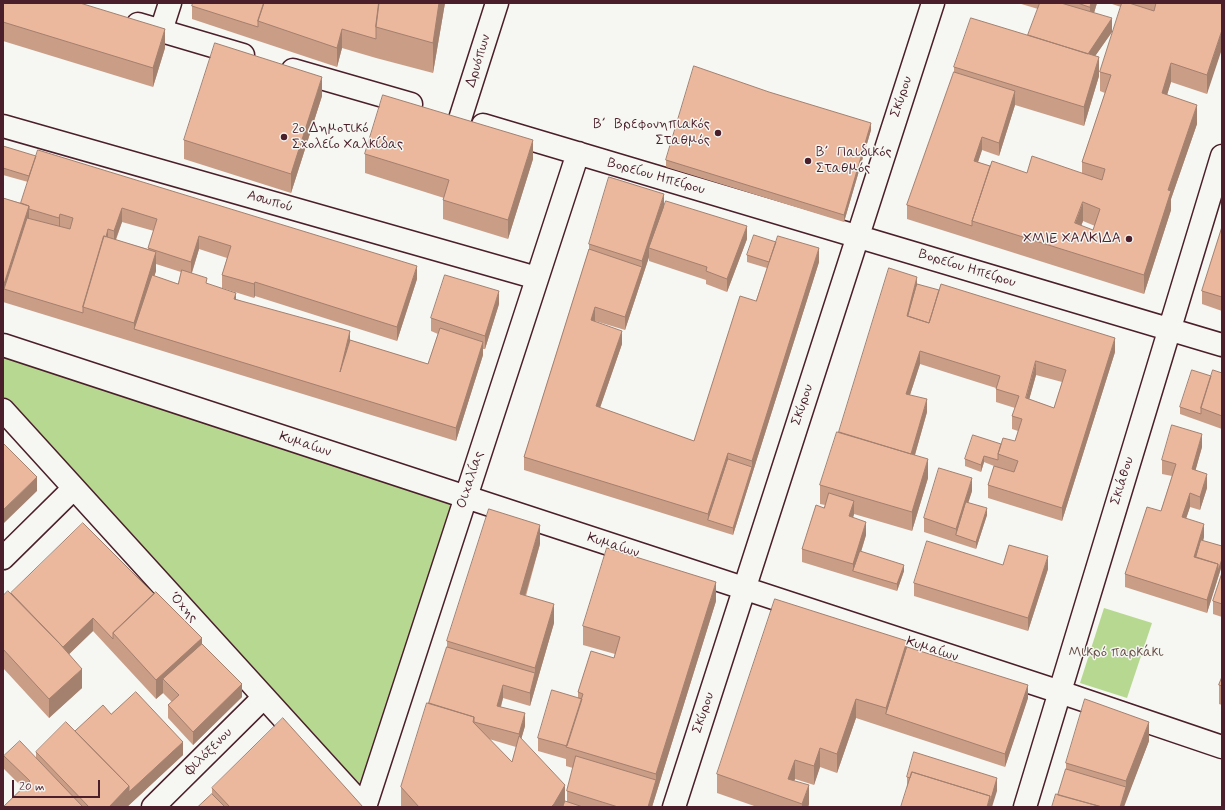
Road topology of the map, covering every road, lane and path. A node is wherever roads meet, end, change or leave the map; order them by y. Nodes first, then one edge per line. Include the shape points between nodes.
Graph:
1 (170, 3) edge
2 (497, 3) edge
3 (933, 3) edge
4 (118, 18) edge
5 (161, 31) junction
6 (460, 119) junction
7 (3, 126) edge
8 (578, 153) junction
9 (1222, 156) edge
10 (858, 236) junction
11 (537, 278) junction
12 (1170, 329) junction
13 (3, 345) edge
14 (1222, 345) edge
15 (3, 410) edge
16 (74, 488) junction
17 (465, 497) junction
18 (3, 558) edge
19 (744, 588) junction
20 (1060, 692) junction
21 (264, 697) junction
22 (1222, 747) edge
23 (153, 807) edge
24 (364, 807) edge
25 (674, 807) edge
26 (1025, 807) edge

1 - 5 street
2 - 6 street, Δρυόπων
3 - 10 street, Σκύρου
4 - 5 street, Βορείου Ηπείρου
5 - 6 street, Βορείου Ηπείρου
6 - 8 street, Βορείου Ηπείρου
7 - 11 street, Ασωπού
8 - 10 street, Βορείου Ηπείρου
8 - 11 street, Οιχαλίας
9 - 12 street, Σκιάθου
10 - 12 street, Βορείου Ηπείρου
10 - 19 street, Σκύρου
11 - 17 street, Οιχαλίας
12 - 14 street, Βορείου Ηπείρου
12 - 20 street, Σκιάθου
13 - 17 street, Κυμαίων
15 - 16 street, Όχης
16 - 18 street
16 - 21 street, Όχης
17 - 19 street, Κυμαίων
17 - 24 street, Οιχαλίας
19 - 20 street, Κυμαίων
19 - 25 street, Σκύρου
20 - 22 street, Κυμαίων
20 - 26 street, Σκιάθου
21 - 23 street, Φιλόξενου
21 - 24 street, Όχης

